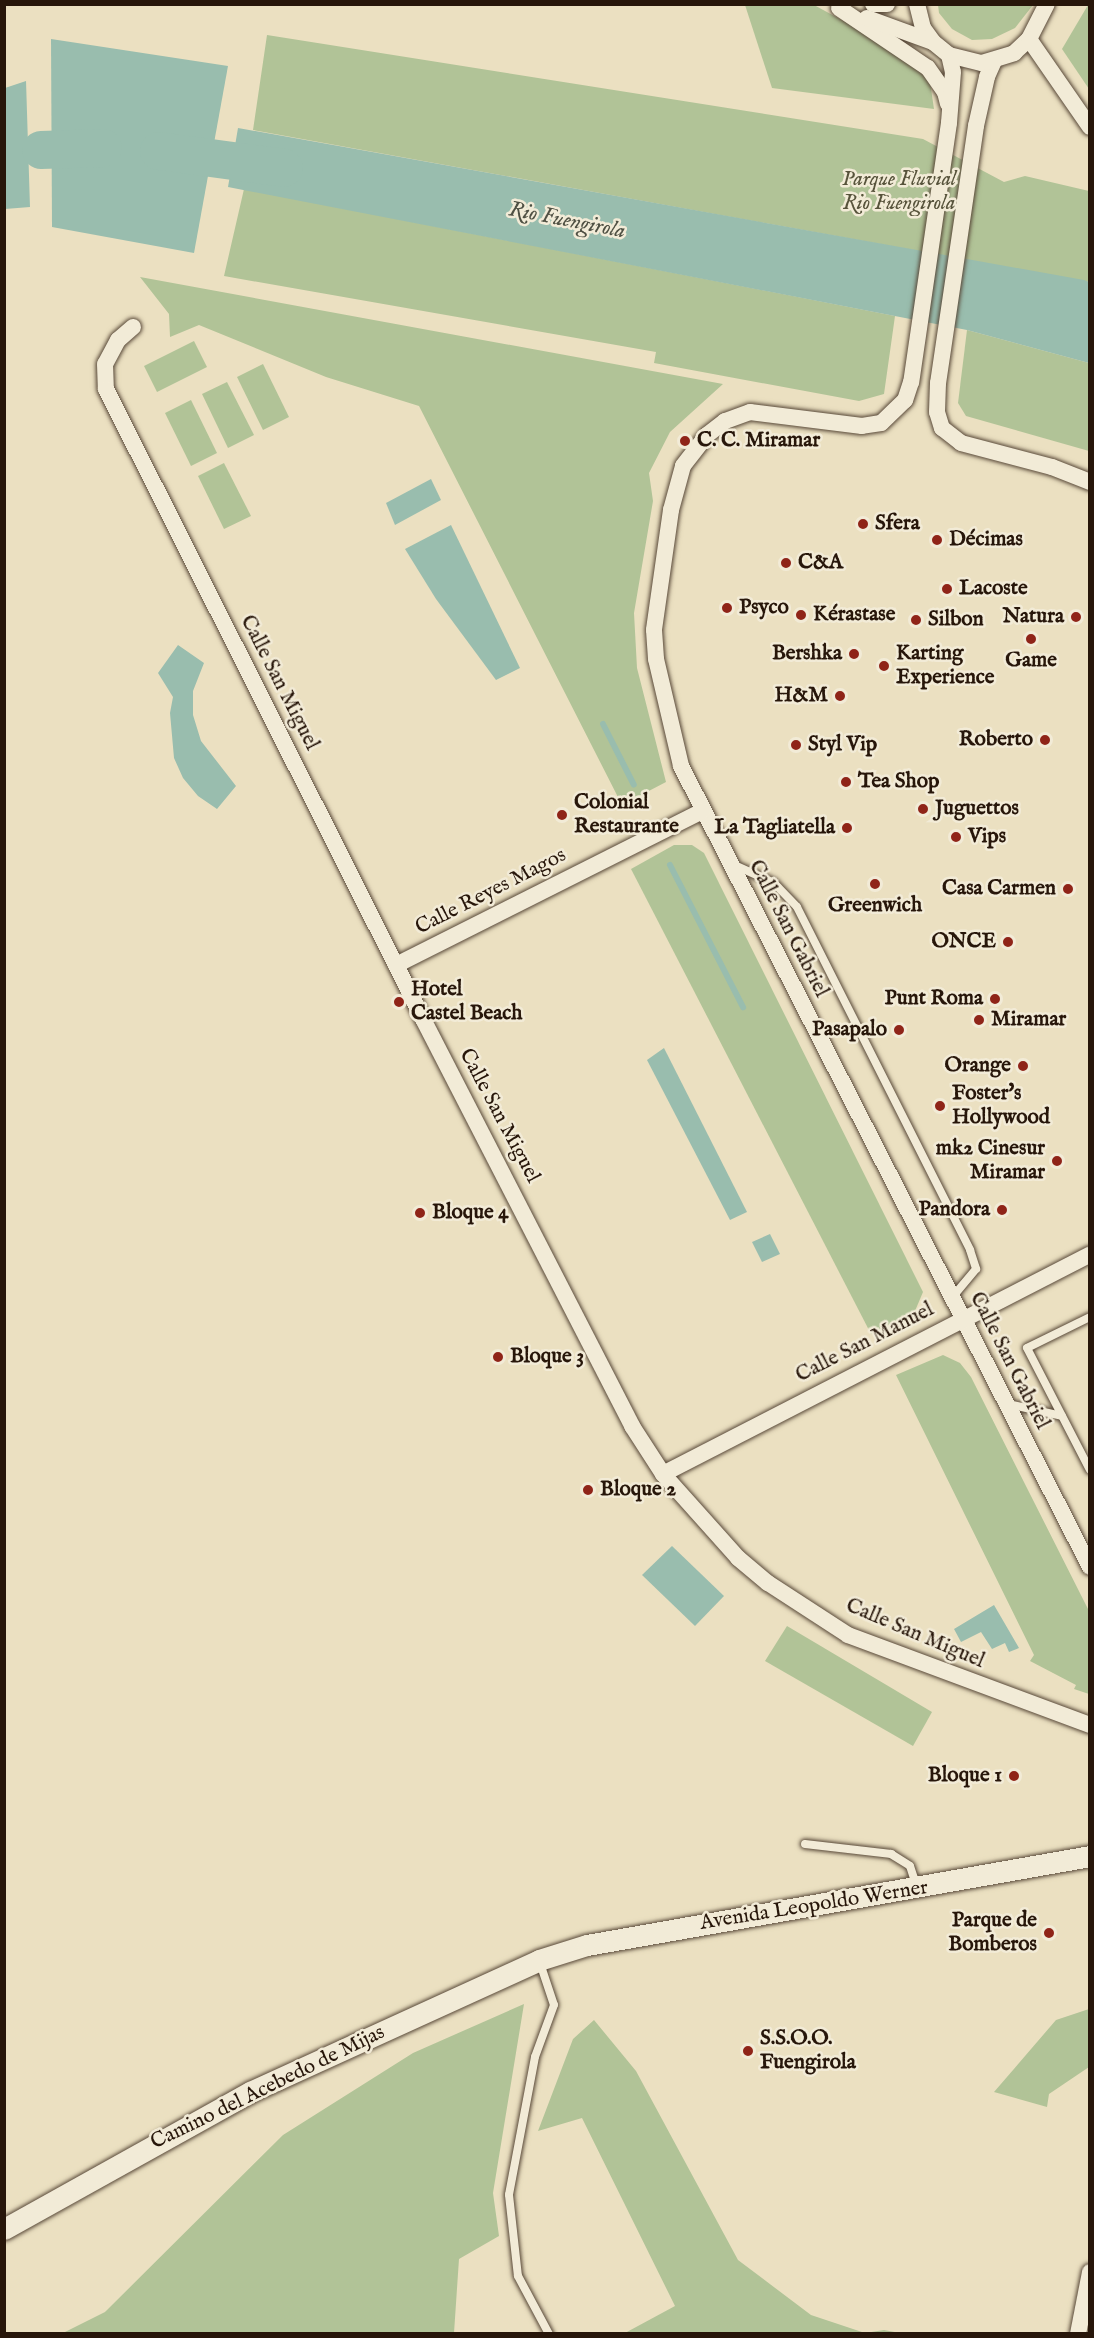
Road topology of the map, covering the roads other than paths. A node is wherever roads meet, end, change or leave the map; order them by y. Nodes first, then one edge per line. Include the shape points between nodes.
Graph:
1 (873, 4) edge
2 (887, 4) edge
3 (917, 4) edge
4 (1047, 4) edge
5 (836, 6) edge
6 (1029, 39) junction
7 (933, 42) junction
8 (949, 54) junction
9 (994, 61) junction
10 (950, 113) junction
11 (1089, 127) edge
12 (133, 327) dead end
13 (1089, 482) edge
14 (702, 811) junction
15 (729, 863) junction
16 (396, 965) junction
17 (1089, 1255) edge
18 (951, 1300) junction
19 (1089, 1317) edge
20 (961, 1319) junction
21 (1005, 1404) junction
22 (1062, 1416) junction
23 (1089, 1470) edge
24 (663, 1474) junction
25 (1089, 1567) edge
26 (1087, 1723) edge
27 (805, 1844) dead end
28 (1089, 1856) edge
29 (917, 1888) junction
30 (539, 1960) junction
31 (4, 2229) edge
32 (1089, 2272) edge
33 (549, 2334) edge
34 (1078, 2334) edge

1 - 2 street
3 - 7 street via 923,28
4 - 6 street
5 - 7 street
5 - 10 street via 928,68 945,92
6 - 9 street via 1014,52
6 - 11 street
7 - 8 street
8 - 9 street via 967,62
8 - 10 street via 953,72
9 - 13 street via 987,77 974,148 938,383 937,412 950,437
10 - 14 street, Calle San Gabriel via 911,382 905,400 881,423 862,426 750,412 707,435 683,466 671,510 654,630 670,732
12 - 16 street, Calle San Miguel via 118,340 105,364 106,389
14 - 15 street, Calle San Gabriel
14 - 16 street, Calle Reyes Magos
15 - 18 street, Calle San Gabriel
15 - 18 lane via 761,875 788,895 813,939 970,1250 976,1269
16 - 24 street, Calle San Miguel via 632,1426
17 - 20 street, Calle San Manuel
18 - 20 street, Calle San Gabriel
19 - 22 lane via 1027,1348
20 - 21 street, Calle San Gabriel
20 - 24 street, Calle San Manuel
21 - 22 lane
21 - 25 street, Calle San Gabriel
22 - 23 lane
24 - 26 street, Calle San Miguel via 738,1558 768,1583 848,1635
27 - 29 lane via 891,1854 910,1866
28 - 29 street, Avenida Leopoldo Werner
29 - 30 street, Avenida Leopoldo Werner via 587,1945
30 - 31 street, Camino del Acebedo de Mijas via 250,2092
30 - 33 lane via 554,2005 535,2057 509,2195 518,2276
32 - 34 street

